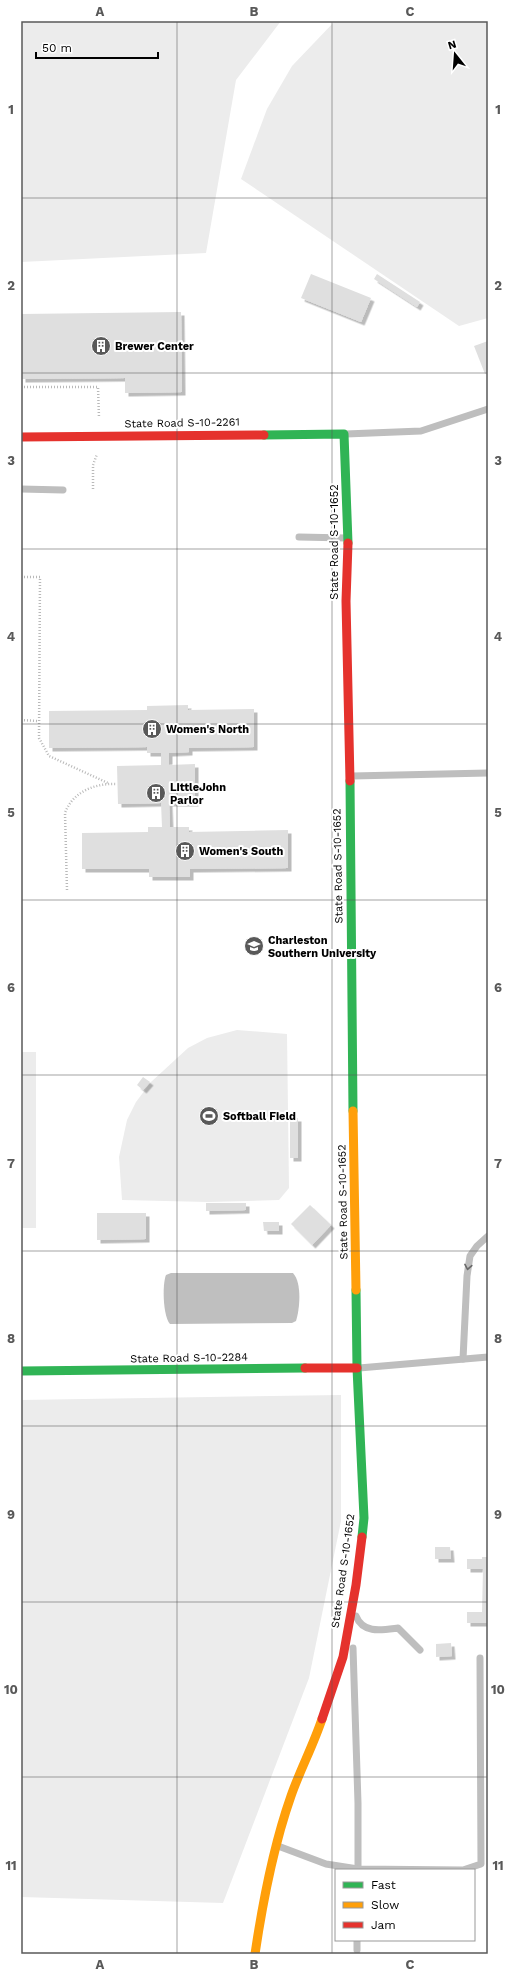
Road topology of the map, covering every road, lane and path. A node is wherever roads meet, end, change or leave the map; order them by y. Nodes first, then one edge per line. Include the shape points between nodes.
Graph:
1 (21, 387) edge
2 (488, 409) edge
3 (344, 434) junction
4 (99, 436) junction
5 (21, 437) edge
6 (21, 489) edge
7 (93, 489) dead end
8 (64, 490) dead end
9 (299, 537) dead end
10 (348, 538) junction
11 (21, 577) edge
12 (21, 720) edge
13 (39, 721) junction
14 (488, 773) edge
15 (350, 776) junction
16 (108, 783) junction
17 (117, 784) dead end
18 (67, 890) dead end
19 (488, 1236) edge
20 (488, 1357) edge
21 (463, 1359) junction
22 (357, 1368) junction
23 (21, 1371) edge
24 (352, 1607) junction
25 (420, 1650) dead end
26 (480, 1658) dead end
27 (276, 1845) junction
28 (358, 1869) edge
29 (466, 1869) edge
30 (357, 1941) edge
31 (357, 1950) dead end
32 (255, 1954) edge

1 - 4 path via 98,387
2 - 3 lane via 421,431
3 - 4 street, State Road S-10-2261
3 - 10 street, State Road S-10-1652
4 - 5 street, State Road S-10-2261
4 - 7 path via 99,446 93,465
6 - 8 lane
9 - 10 lane
10 - 15 street, State Road S-10-1652 via 346,600
11 - 13 path via 40,577
12 - 13 path
13 - 16 path via 39,738 49,756
14 - 15 lane
15 - 22 street, State Road S-10-1652
16 - 17 path
16 - 18 path via 86,789 68,803 65,813
19 -> 21 lane via 470,1256
20 - 21 lane
21 - 22 lane
22 - 23 street, State Road S-10-2284
22 - 24 street, State Road S-10-1652 via 364,1518
24 - 25 lane via 358,1621 365,1627 374,1631 398,1628
24 - 27 street, State Road S-10-1652 via 343,1657 316,1738 291,1795
24 - 28 lane
26 - 29 lane via 481,1864
27 - 28 lane via 326,1864
27 - 32 street, State Road S-10-1652 via 264,1895
30 - 31 lane

